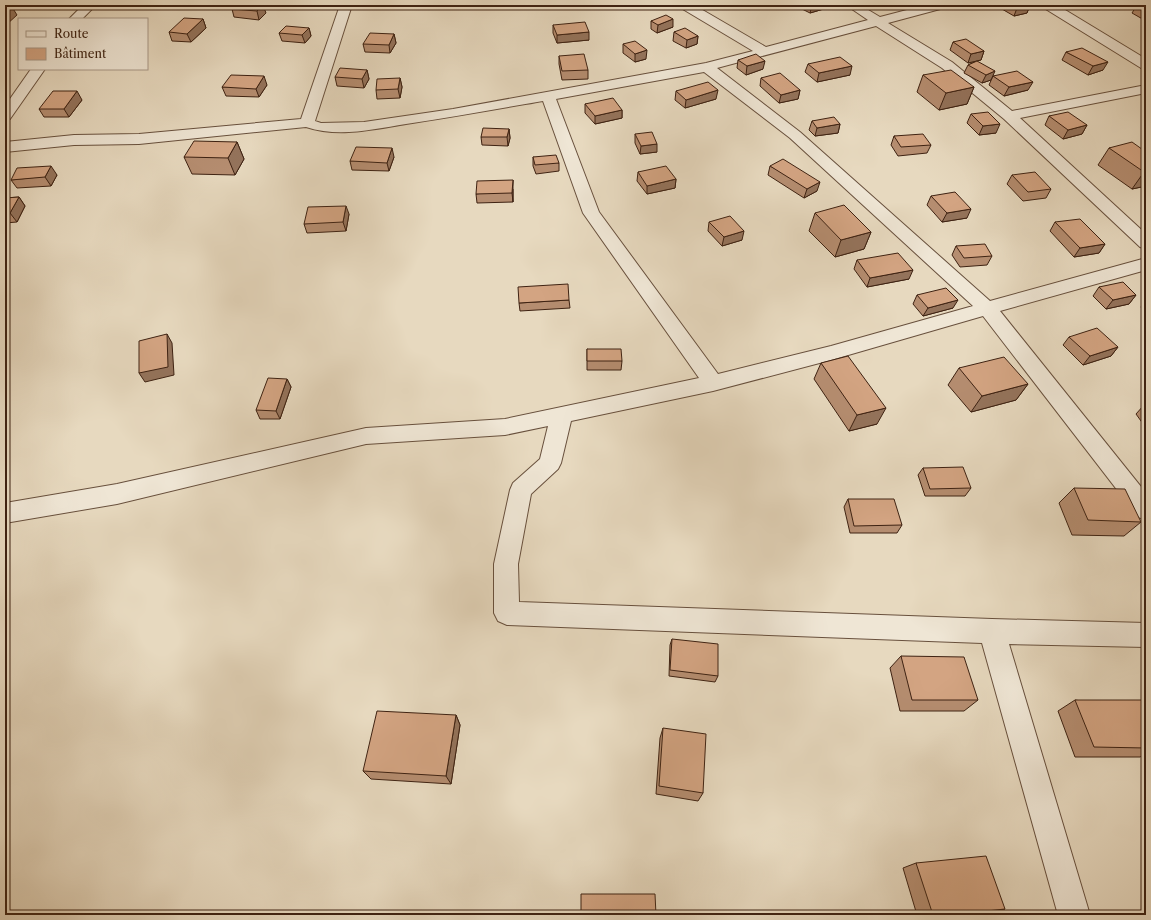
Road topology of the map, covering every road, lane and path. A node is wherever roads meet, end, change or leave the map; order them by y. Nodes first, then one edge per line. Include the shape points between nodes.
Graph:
1 (90, 5) edge
2 (346, 5) edge
3 (685, 5) edge
4 (852, 5) edge
5 (940, 5) edge
6 (1048, 5) edge
7 (76, 18) edge
8 (878, 22) junction
9 (763, 52) junction
10 (1146, 65) edge
11 (707, 67) junction
12 (37, 70) edge
13 (1146, 89) edge
14 (548, 96) junction
15 (5, 116) edge
16 (1009, 116) junction
17 (307, 123) junction
18 (5, 147) edge
19 (1146, 243) edge
20 (1146, 264) edge
21 (987, 308) junction
22 (713, 383) junction
23 (563, 415) junction
24 (1146, 510) edge
25 (5, 513) edge
26 (992, 631) junction
27 (1146, 635) edge
28 (1074, 915) edge

1 - 7 street
2 - 17 street
3 - 9 street
4 - 8 street
5 - 8 street
6 - 10 street
8 - 9 street
8 - 16 street via 947,65
9 - 11 street
11 - 14 street
11 - 21 street via 795,135
12 - 15 street
13 - 16 street
14 - 17 street via 364,126 333,128
14 - 22 street via 591,213
16 - 19 street
17 - 18 street via 139,139 74,140
20 - 21 street
21 - 22 street via 831,353
21 - 24 street
22 - 23 street
23 - 25 street via 505,427 366,436 117,494
23 - 26 street via 550,463 521,490 506,564 507,613
26 - 27 street
26 - 28 street

